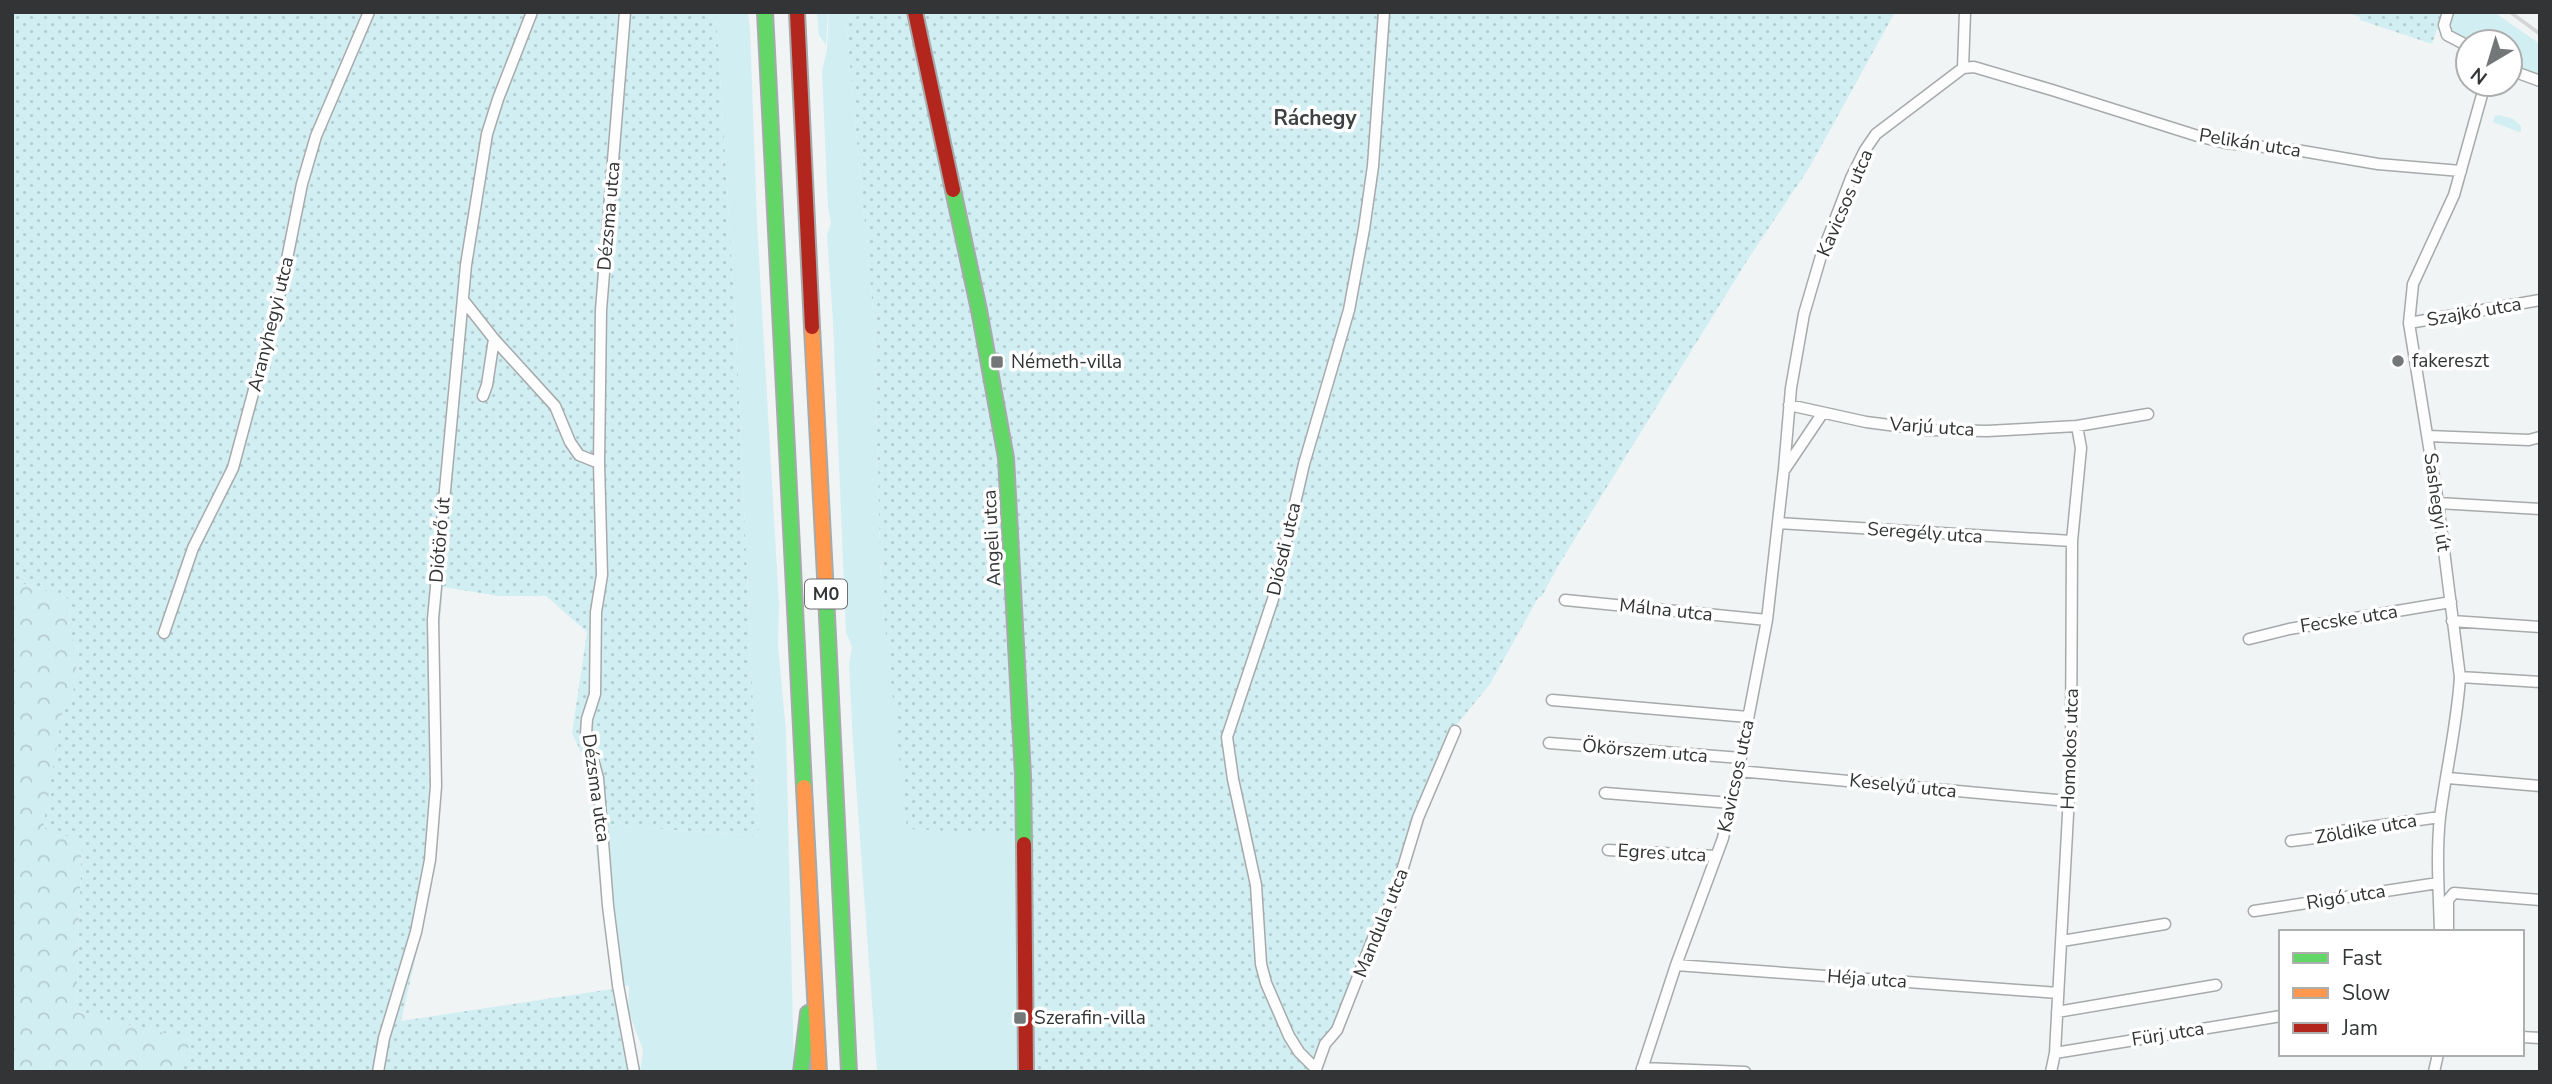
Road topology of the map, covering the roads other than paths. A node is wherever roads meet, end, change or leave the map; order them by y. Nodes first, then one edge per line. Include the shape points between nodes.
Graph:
1 (369, 12) edge
2 (532, 12) edge
3 (625, 12) edge
4 (765, 12) edge
5 (797, 12) edge
6 (915, 12) edge
7 (1384, 12) edge
8 (1965, 12) edge
9 (2448, 12) edge
10 (2454, 39) edge
11 (1963, 68) junction
12 (2481, 98) edge
13 (2461, 172) junction
14 (2540, 300) edge
15 (464, 301) junction
16 (2409, 323) junction
17 (494, 339) junction
18 (483, 396) dead end
19 (1789, 405) junction
20 (1822, 414) junction
21 (2148, 414) dead end
22 (2077, 426) junction
23 (1787, 435) junction
24 (2428, 436) junction
25 (2540, 437) edge
26 (1805, 439) junction
27 (599, 463) junction
28 (1784, 470) junction
29 (2438, 503) junction
30 (2540, 509) edge
31 (1778, 523) junction
32 (2072, 541) junction
33 (1565, 600) dead end
34 (2451, 602) junction
35 (1767, 620) junction
36 (2452, 621) junction
37 (2540, 628) edge
38 (164, 632) dead end
39 (2249, 639) dead end
40 (2460, 677) junction
41 (2540, 682) edge
42 (1552, 700) dead end
43 (1748, 717) junction
44 (1455, 731) dead end
45 (1549, 743) dead end
46 (1741, 758) junction
47 (1738, 771) junction
48 (2448, 778) junction
49 (2540, 786) edge
50 (1605, 793) dead end
51 (2068, 801) junction
52 (1731, 803) junction
53 (2440, 817) junction
54 (2291, 842) dead end
55 (1608, 850) dead end
56 (1716, 856) junction
57 (2438, 883) junction
58 (2540, 900) edge
59 (2254, 911) dead end
60 (2165, 924) dead end
61 (2440, 930) edge
62 (2448, 930) edge
63 (2062, 941) junction
64 (1675, 965) junction
65 (813, 975) junction
66 (2216, 985) dead end
67 (2058, 993) junction
68 (2057, 1012) junction
69 (2279, 1016) edge
70 (2055, 1053) junction
71 (1316, 1070) edge
72 (1642, 1070) edge
73 (378, 1072) edge
74 (634, 1072) edge
75 (801, 1072) edge
76 (819, 1072) edge
77 (849, 1072) edge
78 (1026, 1072) edge
79 (1745, 1072) edge
80 (2051, 1072) edge

1 - 38 street, Aranyhegyi utca via 309,158 281,289 233,468 193,548
2 - 15 street, Diótörő út via 487,134
3 - 27 street, Dézsma utca via 601,310
4 - 65 main road, M0
5 - 77 main road, M0
6 - 78 main road, Angeli utca via 1006,458 1023,776
7 - 71 street, Diósdi utca via 1373,166 1349,310 1301,476 1273,599 1227,737 1256,885 1261,964 1289,1037
8 - 11 street
9 - 10 street via 2444,25
11 - 13 street, Pelikán utca via 2226,143
11 - 19 street, Kavicsos utca via 1875,134 1865,150 1821,256 1804,314
12 - 13 street, Sashegyi út
13 - 16 street, Sashegyi út via 2413,284
14 - 16 street, Szajkó utca
15 - 17 street
15 - 73 street, Diótörő út via 433,619 436,786 430,860 416,932
16 - 24 street, Sashegyi út
17 - 18 street
17 - 27 street via 555,406 579,455
19 - 20 street, Varjú utca
19 - 23 street, Kavicsos utca
20 - 22 street, Varjú utca via 1928,430
20 - 26 street, Kavicsos utca
21 - 22 street, Varjú utca
22 - 32 street, Homokos utca via 2081,449
23 - 26 street
23 - 28 street, Kavicsos utca
24 - 25 street
24 - 29 street, Sashegyi út via 2425,451
26 - 28 street, Kavicsos utca
27 - 74 street, Dézsma utca via 602,575 596,612 595,694 586,734 598,778 608,906
28 - 31 street, Kavicsos utca
29 - 30 street
29 - 34 street, Sashegyi út
31 - 32 street, Seregély utca
31 - 35 street, Kavicsos utca
32 - 51 street, Homokos utca
33 - 35 street, Málna utca
34 - 36 street, Sashegyi út
34 - 39 street, Fecske utca
35 - 43 street, Kavicsos utca
36 - 37 street
36 - 40 street, Sashegyi út
40 - 41 street
40 - 48 street, Sashegyi út
42 - 43 street
43 - 46 street, Kavicsos utca
44 - 71 street, Mandula utca via 1418,818 1394,897
45 - 46 street, Ökörszem utca
46 - 47 street, Kavicsos utca
47 - 51 street, Keselyű utca
47 - 52 street, Kavicsos utca
48 - 49 street
48 - 53 street, Sashegyi út
50 - 52 street
51 - 63 street, Homokos utca
52 - 56 street, Kavicsos utca
53 - 54 street, Zöldike utca
53 - 57 street, Sashegyi út
55 - 56 street, Egres utca
56 - 64 street, Kavicsos utca
57 - 59 street, Rigó utca
57 - 61 street, Sashegyi út
58 - 62 street via 2457,892 2448,900
60 - 63 street
63 - 67 street, Homokos utca
64 - 67 street, Héja utca
64 - 72 street, Kavicsos utca
65 - 75 main road
65 - 76 main road, M0
66 - 68 street
67 - 68 street, Homokos utca
68 - 70 street, Homokos utca
69 - 70 street, Fürj utca
70 - 80 street, Homokos utca
72 - 79 street

